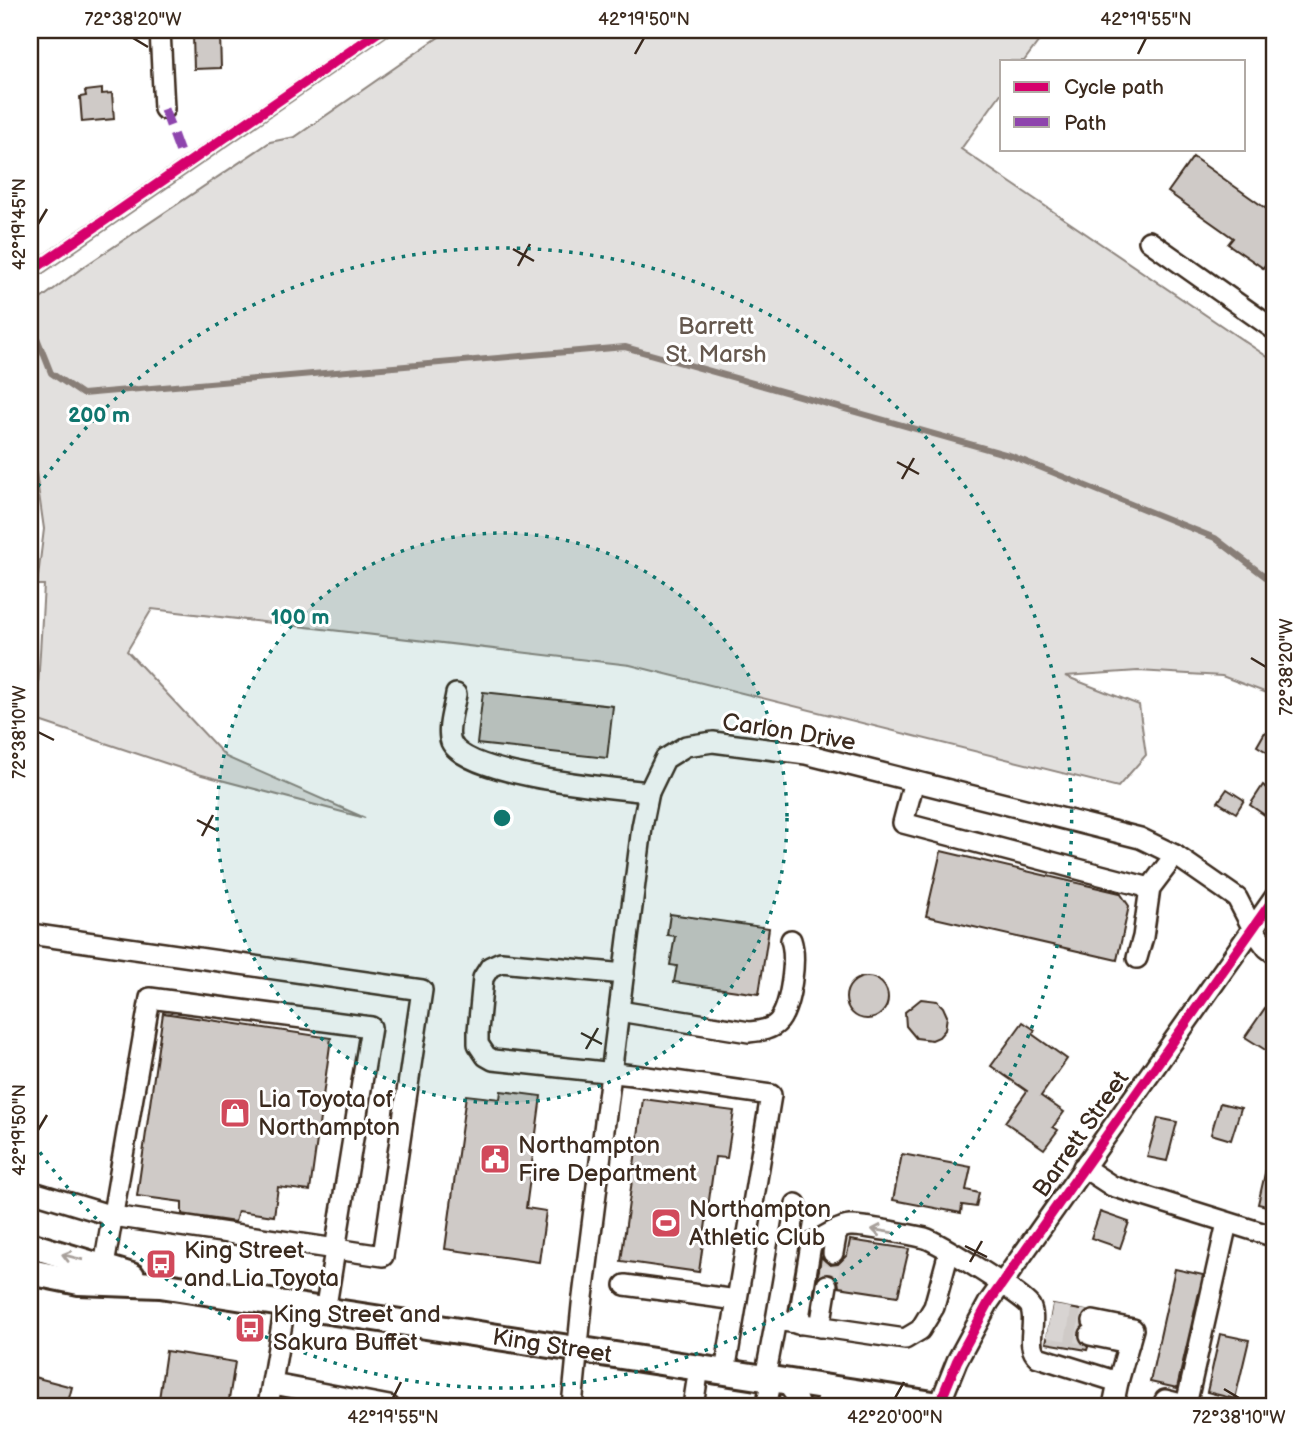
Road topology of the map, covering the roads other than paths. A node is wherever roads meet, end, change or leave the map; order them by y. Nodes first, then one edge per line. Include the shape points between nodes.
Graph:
1 (160, 30) edge
2 (164, 109) dead end
3 (1149, 241) dead end
4 (1275, 330) edge
5 (456, 694) dead end
6 (914, 782) junction
7 (649, 792) junction
8 (1175, 855) junction
9 (1150, 888) junction
10 (1275, 897) edge
11 (1253, 929) junction
12 (30, 934) edge
13 (791, 940) dead end
14 (1275, 954) edge
15 (1137, 958) dead end
16 (624, 974) junction
17 (619, 1011) junction
18 (611, 1073) junction
19 (1083, 1167) junction
20 (30, 1191) edge
21 (796, 1204) dead end
22 (113, 1216) junction
23 (1227, 1223) junction
24 (837, 1231) junction
25 (1275, 1237) edge
26 (30, 1245) edge
27 (335, 1250) junction
28 (949, 1252) junction
29 (833, 1253) tunnel mouth
30 (104, 1266) junction
31 (30, 1272) edge
32 (1002, 1283) junction
33 (160, 1285) junction
34 (625, 1285) dead end
35 (827, 1285) tunnel mouth
36 (737, 1300) junction
37 (285, 1306) junction
38 (325, 1312) junction
39 (776, 1320) junction
40 (798, 1324) junction
41 (820, 1328) junction
42 (1091, 1328) tunnel mouth
43 (577, 1351) junction
44 (699, 1368) junction
45 (725, 1372) junction
46 (774, 1380) junction
47 (1118, 1382) junction
48 (273, 1384) junction
49 (831, 1398) edge
50 (268, 1406) edge
51 (388, 1406) edge
52 (572, 1406) edge
53 (693, 1406) edge
54 (766, 1406) edge
55 (799, 1406) edge
56 (941, 1406) edge
57 (1112, 1406) edge
58 (1163, 1406) edge
59 (1188, 1406) edge

1 - 2 street
3 - 4 street
5 - 7 street via 450,740 456,749 483,763 543,779
6 - 7 street, Carlon Drive via 806,754 713,742 686,746 665,759
6 - 8 street, Carlon Drive via 1140,838
6 - 9 street via 903,823
7 - 16 street, Carlon Drive
8 - 9 street
8 - 11 street, Carlon Drive via 1237,898
9 - 15 street
10 - 11 street, Barrett Street
11 - 14 street, Carlon Drive
11 - 19 street, Barrett Street
12 - 27 street via 422,990 383,1256
13 - 17 street via 794,958 788,1001 779,1020 768,1028 749,1032
16 - 17 street, Carlon Drive
16 - 18 street via 501,962 490,967 483,978 478,1044 486,1056 504,1062
17 - 18 street, Carlon Drive
18 - 36 street via 771,1095
18 - 43 street, Carlon Drive
19 - 23 street via 1112,1186
19 - 32 street, Barrett Street
20 - 22 street
21 - 39 street
22 - 27 street
22 - 27 street via 150,998 371,1027
22 - 30 street
23 - 25 street
23 - 59 street
28 -> 24 street via 928,1238 850,1226
24 - 29 street
24 - 40 street via 811,1244
30 -> 26 main road, King Street
27 - 38 street
28 - 32 street
28 - 41 street via 934,1307 920,1330 905,1339
30 - 33 main road, King Street
31 - 33 main road, King Street via 79,1282
32 - 47 street via 1041,1320 1032,1349 1038,1357
32 - 56 street, Barrett Street via 957,1361
33 - 37 main road, King Street
34 - 36 street
35 - 41 street
36 - 45 street
37 - 38 main road, King Street
37 - 48 street
38 - 43 main road, King Street
39 - 40 street
39 - 46 street
40 - 41 street
42 - 47 street via 1131,1336
43 - 44 main road, King Street
43 - 52 street, Carlon Drive
44 - 45 main road, King Street
44 - 53 street
45 - 46 main road, King Street
46 - 49 main road, King Street
46 - 54 street
46 - 55 street
47 - 57 street
48 - 50 street
48 - 51 street
49 - 56 main road, King Street
58 - 59 street via 1165,1401

